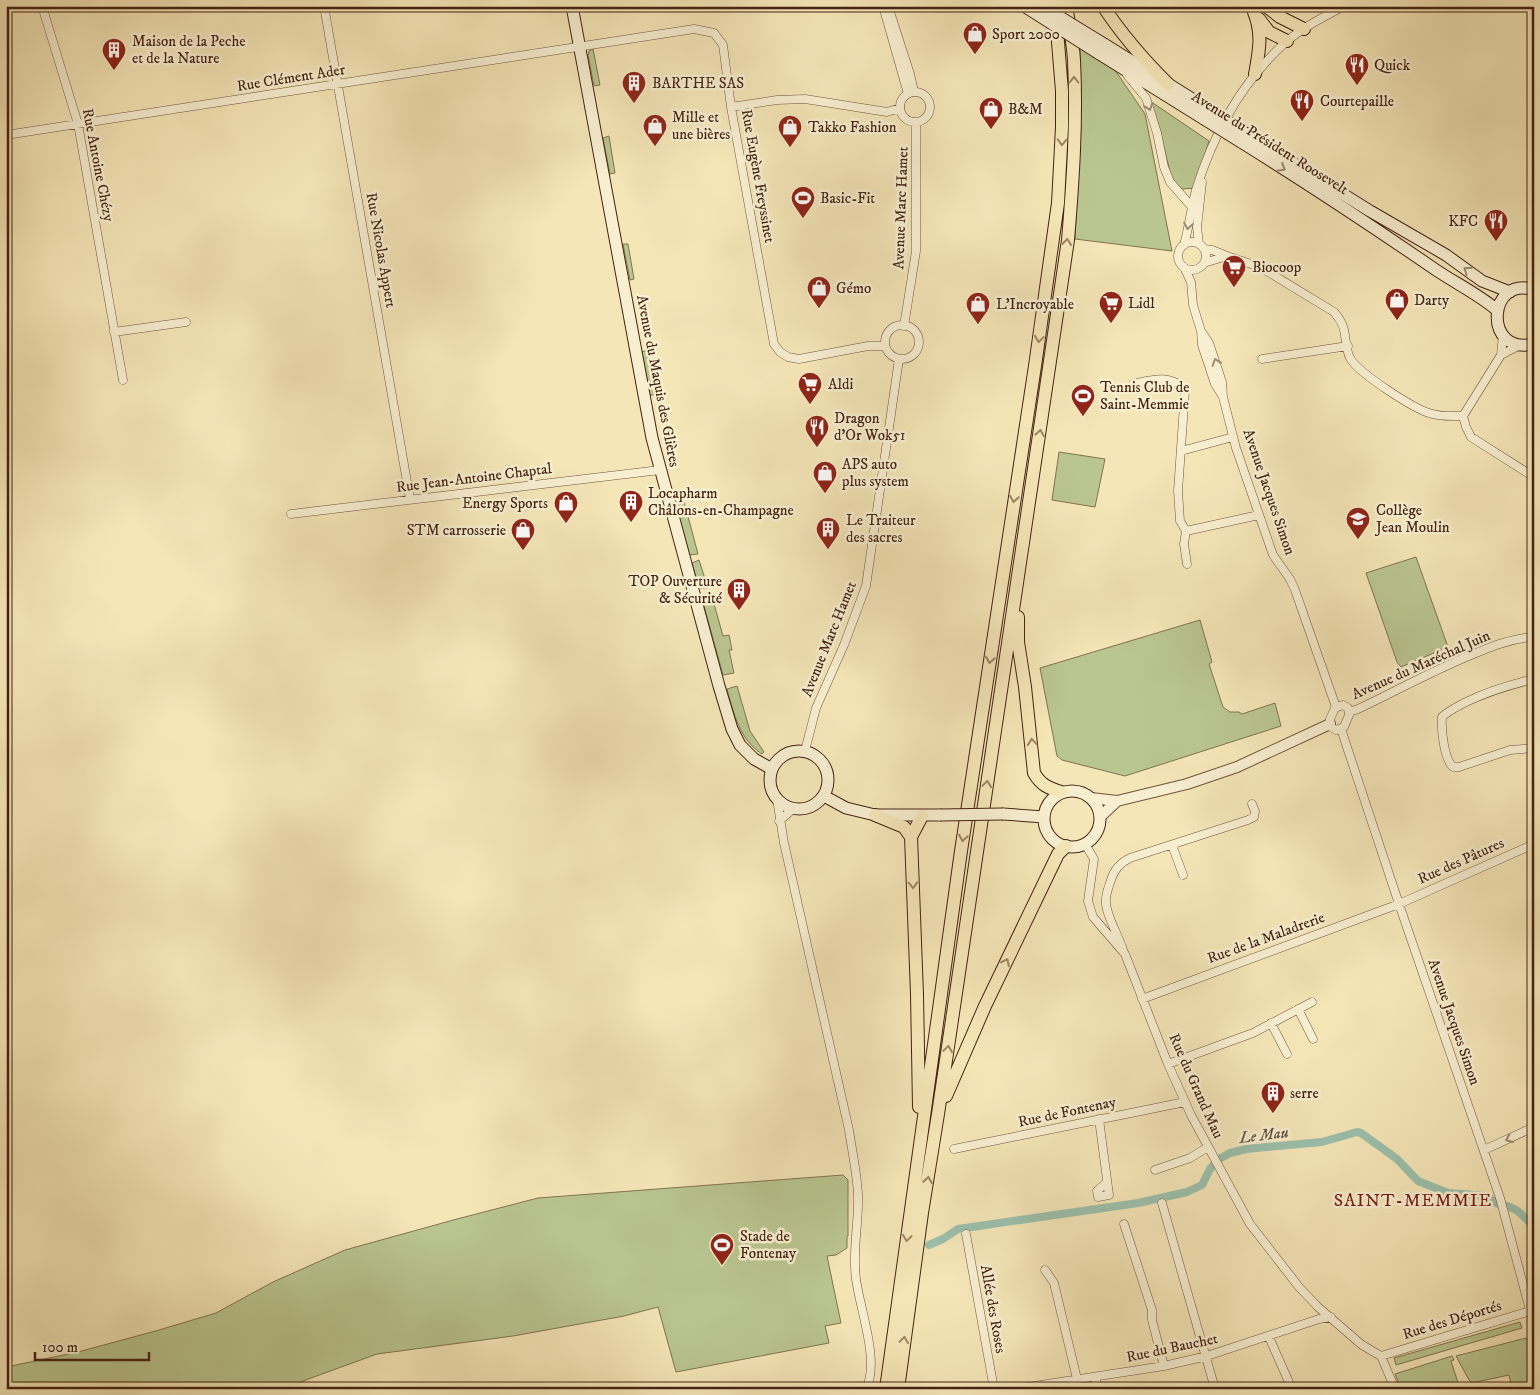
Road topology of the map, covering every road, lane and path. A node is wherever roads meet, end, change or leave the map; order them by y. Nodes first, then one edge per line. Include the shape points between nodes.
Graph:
1 (42, 6) edge
2 (324, 6) edge
3 (572, 6) edge
4 (883, 6) edge
5 (888, 6) edge
6 (1024, 6) edge
7 (1042, 6) edge
8 (1055, 6) edge
9 (1066, 6) edge
10 (1103, 6) edge
11 (1111, 6) edge
12 (1266, 6) edge
13 (1344, 6) edge
14 (1252, 9) edge
15 (1280, 17) junction
16 (1115, 24) junction
17 (1304, 29) junction
18 (1288, 40) junction
19 (580, 47) junction
20 (1101, 48) junction
21 (1121, 67) junction
22 (1255, 74) junction
23 (337, 84) junction
24 (1168, 84) junction
25 (911, 93) junction
26 (731, 107) junction
27 (900, 108) junction
28 (1207, 115) junction
29 (916, 122) junction
30 (78, 124) junction
31 (6, 135) edge
32 (1243, 137) junction
33 (1202, 173) junction
34 (1192, 207) junction
35 (1184, 245) junction
36 (1202, 247) junction
37 (1227, 256) junction
38 (1202, 266) junction
39 (1184, 267) junction
40 (1191, 282) junction
41 (1534, 290) edge
42 (1510, 292) junction
43 (1496, 310) junction
44 (186, 322) dead end
45 (904, 326) junction
46 (114, 332) junction
47 (1503, 335) junction
48 (1534, 344) edge
49 (1520, 345) junction
50 (885, 346) junction
51 (1348, 346) junction
52 (1501, 355) junction
53 (1262, 358) dead end
54 (899, 359) junction
55 (122, 380) dead end
56 (1133, 384) dead end
57 (1463, 416) junction
58 (1233, 437) junction
59 (1181, 451) junction
60 (660, 470) junction
61 (1534, 476) edge
62 (410, 499) junction
63 (291, 514) dead end
64 (1259, 515) junction
65 (1186, 531) junction
66 (1187, 564) dead end
67 (1016, 585) junction
68 (1534, 637) edge
69 (1534, 680) edge
70 (1336, 707) junction
71 (1349, 712) junction
72 (1330, 724) junction
73 (1341, 729) junction
74 (1534, 748) edge
75 (805, 751) junction
76 (772, 768) junction
77 (1061, 792) junction
78 (824, 796) junction
79 (1091, 798) junction
80 (777, 800) junction
81 (1118, 801) junction
82 (1252, 804) dead end
83 (792, 809) junction
84 (874, 815) junction
85 (922, 816) junction
86 (1101, 816) junction
87 (1044, 817) junction
88 (780, 821) junction
89 (911, 837) junction
90 (1086, 844) junction
91 (1534, 844) edge
92 (1172, 845) junction
93 (1066, 846) junction
94 (1182, 875) dead end
95 (1398, 904) junction
96 (1124, 954) junction
97 (1142, 999) junction
98 (1312, 1002) dead end
99 (1298, 1009) junction
100 (1271, 1023) junction
101 (1313, 1039) dead end
102 (1287, 1054) dead end
103 (1168, 1064) junction
104 (1185, 1102) junction
105 (938, 1114) junction
106 (1099, 1119) junction
107 (1534, 1127) edge
108 (954, 1149) dead end
109 (1484, 1150) junction
110 (1210, 1151) junction
111 (1155, 1170) dead end
112 (917, 1172) junction
113 (1107, 1182) dead end
114 (1162, 1203) dead end
115 (1124, 1224) dead end
116 (966, 1234) dead end
117 (1045, 1270) dead end
118 (1530, 1311) junction
119 (1331, 1317) junction
120 (1534, 1325) edge
121 (1269, 1337) junction
122 (1207, 1356) junction
123 (1381, 1356) junction
124 (1164, 1366) junction
125 (1095, 1377) junction
126 (1077, 1379) junction
127 (1040, 1387) edge
128 (866, 1389) edge
129 (886, 1389) edge
130 (898, 1389) edge
131 (994, 1389) edge
132 (1014, 1389) edge
133 (1098, 1389) edge
134 (1215, 1389) edge
135 (1292, 1389) edge
136 (1395, 1389) edge

1 - 30 street, Rue Antoine Chézy
2 - 23 street, Rue Nicolas Appert
3 - 19 main road, Avenue du Maquis des Glières
4 - 25 street
5 - 25 street via 910,74
6 - 20 main road, Avenue du Président Roosevelt, bridge
7 - 20 main road, Avenue du Président Roosevelt, bridge
8 -> 112 main road via 1062,91 1058,203 961,851
67 -> 9 main road via 1068,240 1073,169 1074,58
10 - 16 main road
11 - 16 main road
12 - 15 main road
13 - 17 street
14 - 18 main road via 1269,32
14 - 22 main road via 1259,23 1261,41
15 - 17 main road
15 - 18 main road
16 - 24 main road
17 - 18 street
18 - 22 street
19 - 23 street, Rue Clément Ader
19 - 26 street, Rue Eugène Freyssinet via 694,29 714,33 723,45
19 - 60 main road, Avenue du Maquis des Glières
20 - 21 main road, Avenue du Président Roosevelt
20 - 24 main road, Avenue du Président Roosevelt
21 - 28 main road, Avenue du Président Roosevelt
21 -> 34 street via 1146,98 1170,182
22 - 33 street via 1219,132
23 - 30 street, Rue Clément Ader
23 - 62 street, Rue Nicolas Appert
24 - 28 main road, Avenue du Président Roosevelt
25 - 27 street via 902,100
25 - 29 street via 924,95 930,108 926,118
26 - 27 street via 805,99 887,112
26 - 50 street, Rue Eugène Freyssinet via 774,344 788,357 800,359 868,346
27 - 29 street via 907,120
28 - 32 main road, Avenue du Président Roosevelt, bridge
29 - 45 street, Avenue Marc Hamet via 916,251
30 - 31 street, Rue Clément Ader
30 - 46 street, Rue Antoine Chézy
42 -> 32 main road, Avenue du Président Roosevelt via 1482,281 1446,255
32 -> 43 main road, Avenue du Président Roosevelt via 1438,271 1480,296
33 - 34 street
33 - 36 street via 1197,227
34 -> 35 street
35 - 36 street via 1191,242
35 - 39 street via 1179,253
36 - 37 street
36 - 38 street via 1206,256
37 - 38 street
37 - 51 street via 1268,270 1334,312 1341,320
38 - 39 street via 1193,270
38 - 40 street
39 - 40 street, Avenue Jacques Simon
40 - 58 street, Avenue Jacques Simon via 1202,345 1215,384 1223,397
41 - 42 main road via 1522,288
42 - 43 main road
43 - 47 main road via 1498,328
44 - 46 street
45 - 50 street via 889,331
45 - 54 street via 914,330 918,345 909,357
46 - 55 street, Rue Antoine Chézy
47 - 49 main road
47 - 52 street
48 - 49 main road
49 - 52 street
50 - 54 street
51 - 53 street
51 - 57 street via 1349,356 1362,372 1390,391 1427,413
52 - 57 street
54 - 75 street, Avenue Marc Hamet via 866,586 816,708
56 - 59 street via 1166,379 1185,391
57 - 61 street via 1471,437
58 - 59 street
58 - 64 street, Avenue Jacques Simon
59 - 65 street via 1178,491 1180,521
60 - 62 street, Rue Jean-Antoine Chaptal
60 - 76 main road, Avenue du Maquis des Glières via 732,729 740,745 754,759
62 - 63 street, Rue Jean-Antoine Chaptal
64 - 65 street
64 - 70 street, Avenue Jacques Simon via 1273,554 1295,590
65 - 66 street
77 -> 67 main road via 1046,788 1034,772 1018,642
105 -> 67 main road
68 - 71 street, Avenue du Maréchal Juin via 1490,647
69 - 74 street via 1506,685 1456,707 1442,717 1441,725 1448,763 1453,767 1510,750
70 - 71 street via 1345,706
70 - 72 street
71 - 73 street via 1346,725
72 - 73 street via 1334,729
72 - 81 street via 1238,767
73 - 95 street, Avenue Jacques Simon
75 - 76 main road via 782,756
75 - 78 main road via 814,754 826,769 828,787
76 - 80 main road via 770,785
77 - 79 main road via 1079,791
77 - 87 main road via 1049,802
78 - 83 main road via 810,807
78 - 84 main road via 846,808
79 - 81 street
79 - 86 main road
80 - 83 main road
80 - 88 street
81 - 86 street
82 - 92 street via 1254,816
83 - 88 street
84 - 85 main road
84 - 89 main road via 904,827
85 - 87 main road, bridge via 1004,814
85 - 89 main road
86 - 90 main road via 1097,832
87 - 93 main road via 1047,832 1058,844
88 - 128 street via 849,1130 858,1195 856,1278 872,1364
89 -> 112 main road via 920,1087
90 - 93 main road
90 - 96 street, Rue du Grand Mau via 1094,859 1088,901 1093,917
91 - 95 street, Rue des Pâtures
92 - 94 street
92 - 96 street via 1125,860 1112,875 1106,908 1120,936
105 -> 93 main road via 984,1006 1058,854
95 - 97 street, Rue de la Maladrerie
95 - 109 street, Avenue Jacques Simon
96 - 97 street, Rue du Grand Mau
97 - 103 street, Rue du Grand Mau
98 - 99 street
99 - 100 street
99 - 101 street
100 - 102 street
100 - 103 street
103 - 104 street, Rue du Grand Mau
104 - 106 street, Rue de Fontenay
104 - 110 street, Rue du Grand Mau
130 -> 105 main road
106 - 108 street, Rue de Fontenay
106 - 113 street
107 -> 109 street
109 - 118 street, Avenue Jacques Simon
110 - 111 street
110 - 119 street, Rue du Grand Mau via 1250,1224 1299,1287
112 -> 129 main road
114 - 122 street
115 - 124 street via 1152,1310
116 - 131 street, Allée des Roses
117 - 126 street via 1054,1283
118 - 120 street, Avenue Jacques Simon
118 - 123 street, Rue des Déportés
119 - 121 street, Rue du Bauchet
119 - 123 street, Rue du Grand Mau
121 - 122 street, Rue du Bauchet
121 - 135 street
122 - 124 street, Rue du Bauchet
122 - 134 street
123 - 136 street
124 - 125 street, Rue du Bauchet
125 - 126 street, Rue du Bauchet
125 - 133 street
126 - 127 street, Rue du Bauchet
127 - 132 street, Rue du Bauchet

